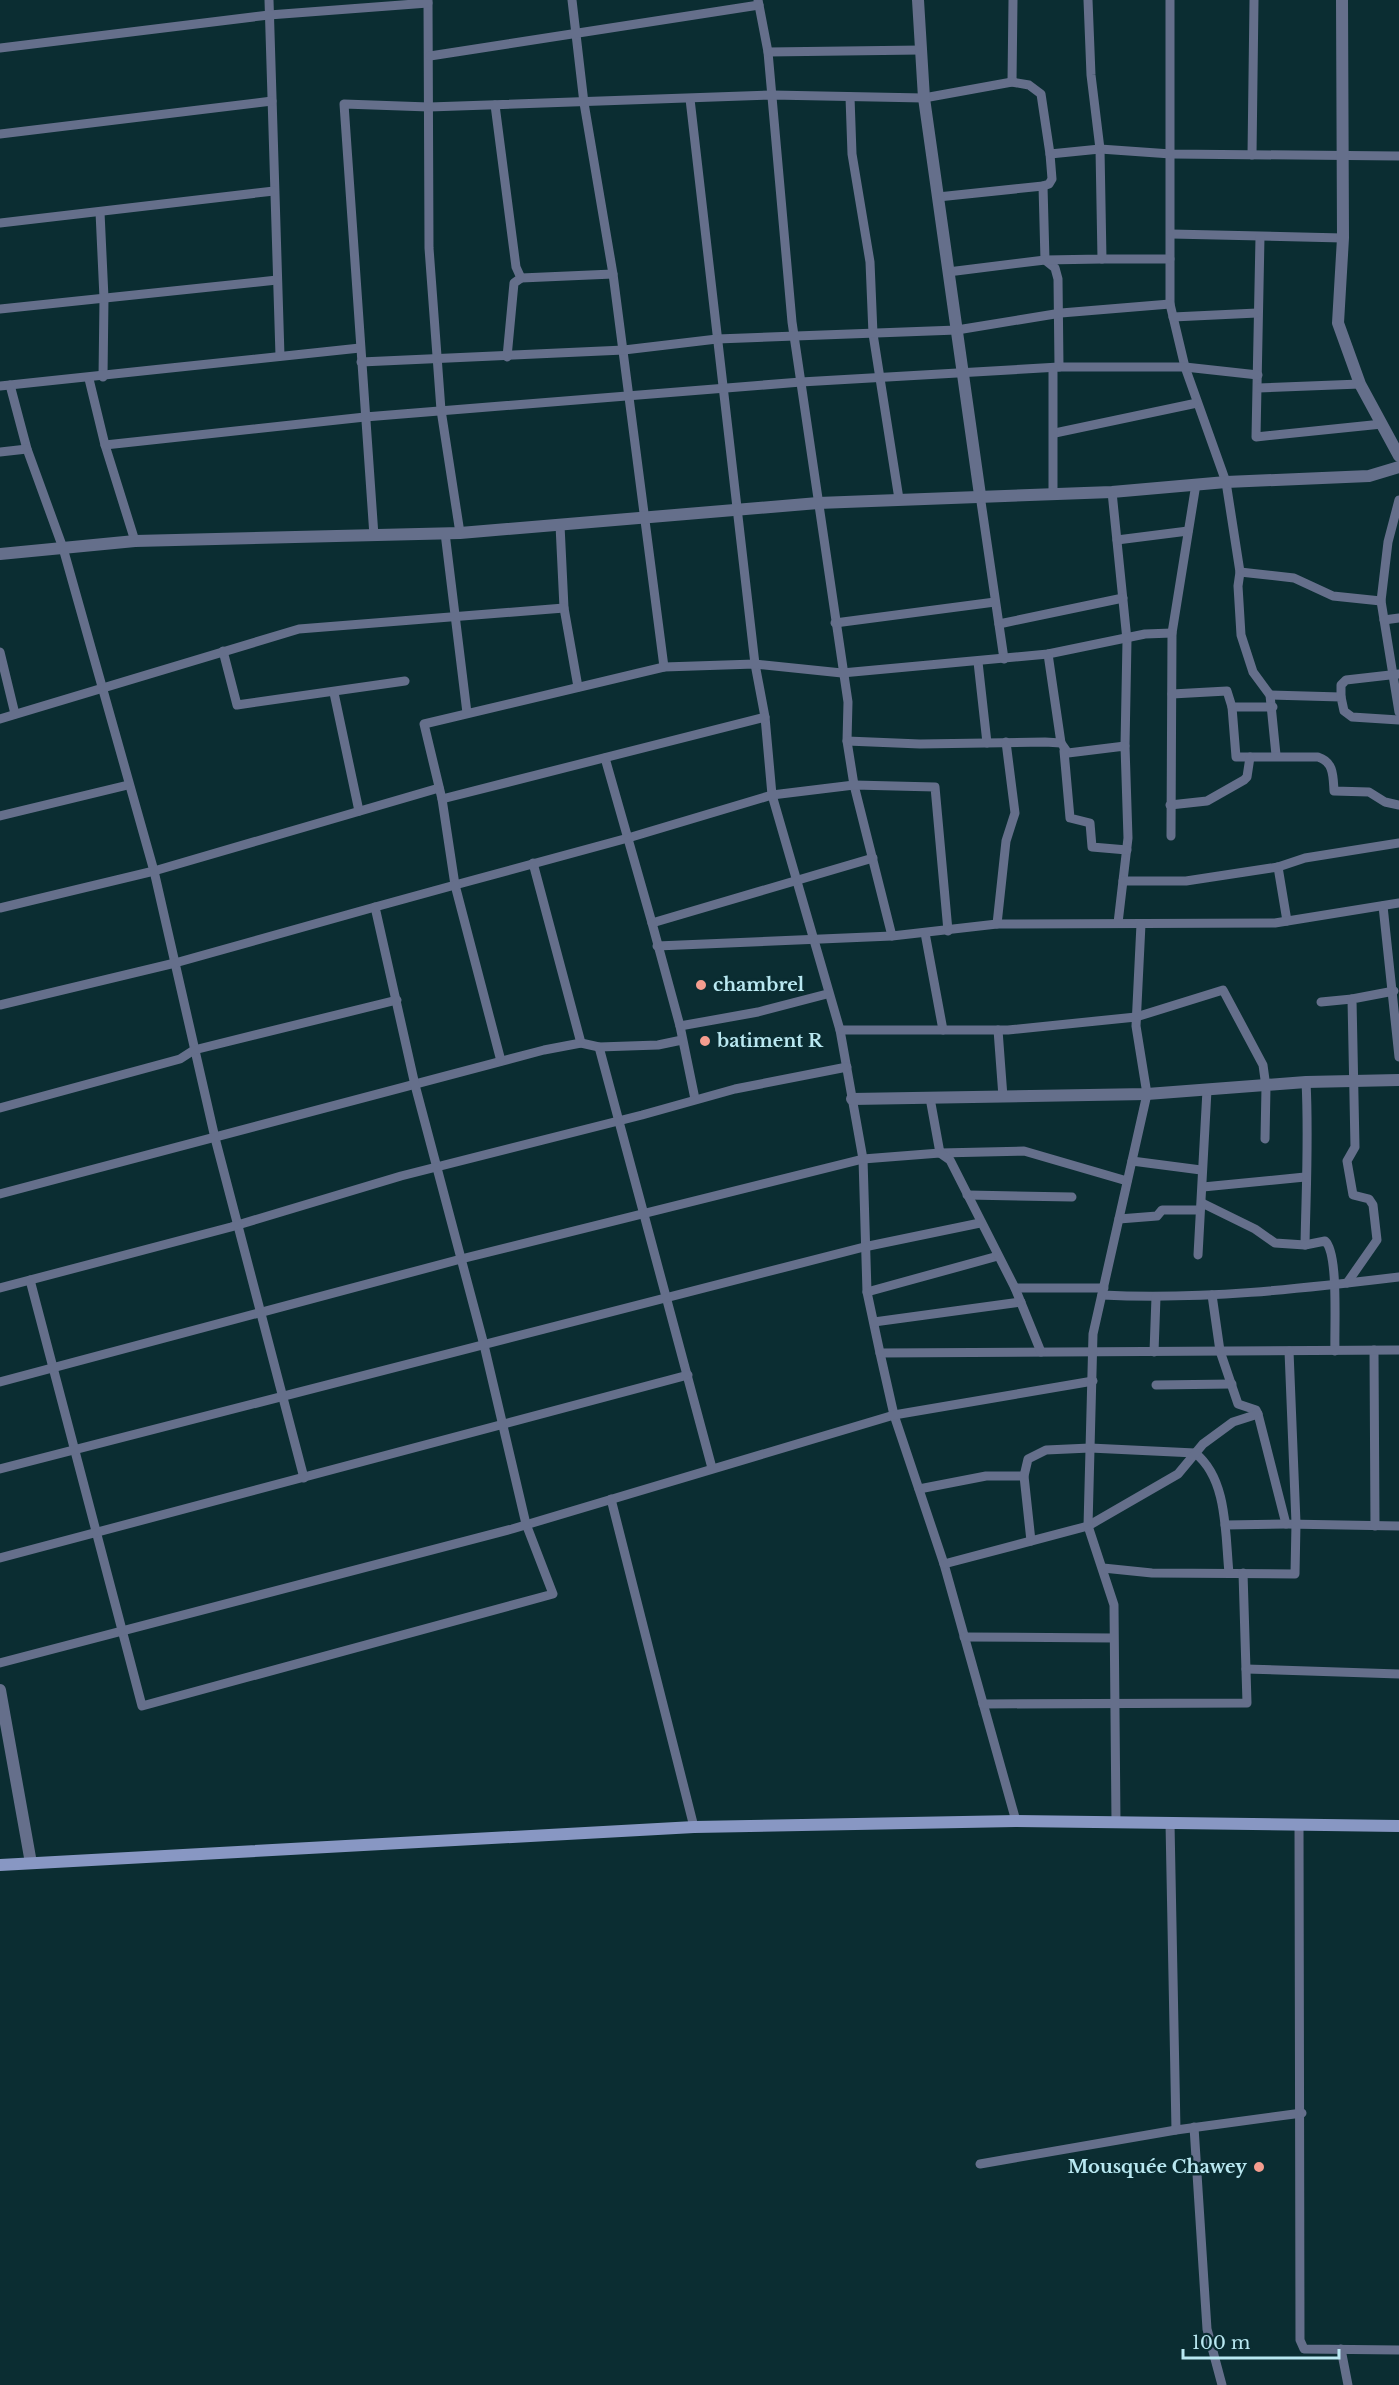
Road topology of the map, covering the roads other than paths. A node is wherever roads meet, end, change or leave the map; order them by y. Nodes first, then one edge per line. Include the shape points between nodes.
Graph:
1 (269, 0) edge
2 (572, 0) edge
3 (918, 0) edge
4 (1012, 0) edge
5 (1088, 0) edge
6 (1170, 0) edge
7 (1254, 0) edge
8 (1342, 0) edge
9 (428, 1) edge
10 (758, 3) edge
11 (269, 15) junction
12 (576, 32) junction
13 (0, 48) edge
14 (921, 50) junction
15 (768, 52) junction
16 (430, 56) junction
17 (1012, 82) junction
18 (772, 95) junction
19 (850, 97) junction
20 (924, 98) junction
21 (690, 99) junction
22 (272, 101) junction
23 (584, 103) junction
24 (495, 105) junction
25 (429, 107) junction
26 (0, 134) edge
27 (1100, 149) junction
28 (1050, 154) junction
29 (1171, 154) junction
30 (1252, 155) junction
31 (1341, 155) junction
32 (1399, 156) edge
33 (1043, 186) junction
34 (274, 191) junction
35 (938, 197) junction
36 (100, 212) junction
37 (0, 223) edge
38 (1171, 234) junction
39 (1260, 237) junction
40 (1343, 238) junction
41 (1102, 259) junction
42 (1170, 259) junction
43 (1045, 260) junction
44 (948, 272) junction
45 (613, 274) junction
46 (521, 278) junction
47 (277, 280) junction
48 (104, 298) junction
49 (1170, 304) junction
50 (0, 309) edge
51 (1061, 313) junction
52 (1257, 313) junction
53 (1173, 317) junction
54 (957, 330) junction
55 (873, 334) junction
56 (794, 336) junction
57 (717, 339) junction
58 (360, 348) junction
59 (624, 351) junction
60 (280, 356) junction
61 (507, 357) junction
62 (438, 358) junction
63 (361, 362) junction
64 (1185, 367) junction
65 (1056, 368) junction
66 (963, 372) junction
67 (1258, 375) junction
68 (103, 377) junction
69 (882, 378) junction
70 (89, 379) junction
71 (801, 382) junction
72 (1360, 384) junction
73 (5, 386) edge
74 (723, 388) junction
75 (1258, 388) junction
76 (629, 397) junction
77 (1197, 403) junction
78 (441, 410) junction
79 (365, 417) junction
80 (1382, 424) junction
81 (1055, 432) junction
82 (105, 445) junction
83 (27, 449) junction
84 (0, 452) edge
85 (1399, 456) edge
86 (1399, 467) edge
87 (1226, 482) junction
88 (1196, 484) junction
89 (1112, 492) junction
90 (1053, 494) junction
91 (980, 495) junction
92 (899, 499) junction
93 (1399, 500) edge
94 (818, 503) junction
95 (737, 510) junction
96 (645, 519) junction
97 (560, 525) junction
98 (1188, 531) junction
99 (445, 533) junction
100 (460, 533) junction
101 (374, 536) junction
102 (1117, 540) junction
103 (135, 541) junction
104 (63, 548) junction
105 (0, 554) edge
106 (1240, 572) junction
107 (1123, 598) junction
108 (1381, 601) junction
109 (995, 602) junction
110 (564, 608) junction
111 (454, 617) junction
112 (1399, 618) edge
113 (1384, 620) junction
114 (835, 623) junction
115 (999, 624) junction
116 (1172, 633) junction
117 (1127, 640) junction
118 (223, 651) junction
119 (0, 652) edge
120 (1048, 654) junction
121 (1004, 659) junction
122 (978, 662) junction
123 (755, 664) junction
124 (664, 667) junction
125 (842, 673) junction
126 (1395, 675) edge
127 (405, 681) dead end
128 (101, 687) junction
129 (578, 687) junction
130 (334, 693) junction
131 (1172, 694) junction
132 (1270, 695) junction
133 (1341, 697) junction
134 (1273, 706) junction
135 (1232, 707) junction
136 (1399, 712) edge
137 (467, 713) junction
138 (15, 714) junction
139 (765, 717) junction
140 (0, 718) edge
141 (1399, 720) edge
142 (847, 741) junction
143 (1006, 742) junction
144 (987, 743) junction
145 (1125, 746) junction
146 (1063, 747) junction
147 (1276, 755) junction
148 (1250, 757) junction
149 (605, 758) junction
150 (128, 785) junction
151 (854, 785) junction
152 (440, 788) junction
153 (771, 795) junction
154 (442, 800) junction
155 (1170, 805) junction
156 (1399, 805) edge
157 (360, 811) junction
158 (0, 816) edge
159 (1171, 836) dead end
160 (628, 838) junction
161 (1399, 843) edge
162 (1127, 850) junction
163 (873, 858) junction
164 (533, 863) junction
165 (1278, 867) junction
166 (154, 871) junction
167 (795, 879) junction
168 (1123, 881) junction
169 (454, 885) junction
170 (1399, 903) edge
171 (1383, 906) junction
172 (375, 907) junction
173 (0, 908) edge
174 (1287, 921) junction
175 (652, 922) junction
176 (1118, 923) junction
177 (997, 924) junction
178 (1141, 924) junction
179 (948, 931) junction
180 (925, 933) junction
181 (892, 936) junction
182 (811, 938) junction
183 (657, 946) junction
184 (175, 963) junction
185 (1394, 991) junction
186 (827, 993) junction
187 (1352, 999) junction
188 (397, 1000) junction
189 (1321, 1002) dead end
190 (0, 1005) edge
191 (1136, 1017) junction
192 (680, 1026) junction
193 (840, 1030) junction
194 (943, 1030) junction
195 (998, 1030) junction
196 (682, 1040) junction
197 (581, 1043) junction
198 (599, 1047) junction
199 (194, 1050) junction
200 (1399, 1057) edge
201 (501, 1062) junction
202 (847, 1067) junction
203 (1399, 1080) edge
204 (1355, 1081) junction
205 (1306, 1082) junction
206 (415, 1085) junction
207 (1266, 1087) junction
208 (1207, 1090) junction
209 (1147, 1094) junction
210 (1003, 1097) junction
211 (930, 1098) junction
212 (695, 1099) junction
213 (852, 1099) junction
214 (0, 1108) edge
215 (619, 1121) junction
216 (216, 1138) junction
217 (1265, 1139) dead end
218 (940, 1153) junction
219 (863, 1159) junction
220 (1132, 1161) junction
221 (437, 1166) junction
222 (1201, 1170) junction
223 (1305, 1177) junction
224 (1128, 1181) junction
225 (1203, 1187) junction
226 (0, 1194) edge
227 (966, 1195) junction
228 (1072, 1197) dead end
229 (1200, 1206) junction
230 (645, 1214) junction
231 (1119, 1219) junction
232 (980, 1223) junction
233 (239, 1224) junction
234 (1305, 1245) junction
235 (864, 1247) junction
236 (1198, 1255) dead end
237 (998, 1256) junction
238 (461, 1259) junction
239 (1399, 1277) edge
240 (30, 1280) junction
241 (1347, 1283) junction
242 (1333, 1286) junction
243 (0, 1288) edge
244 (1016, 1288) junction
245 (1103, 1291) junction
246 (867, 1292) junction
247 (1212, 1295) junction
248 (668, 1298) junction
249 (1156, 1298) junction
250 (1022, 1302) junction
251 (263, 1313) junction
252 (874, 1322) junction
253 (484, 1345) junction
254 (1374, 1350) junction
255 (1399, 1350) edge
256 (1220, 1351) junction
257 (1288, 1351) junction
258 (1335, 1351) junction
259 (1041, 1352) junction
260 (1093, 1352) junction
261 (1154, 1352) junction
262 (880, 1353) junction
263 (53, 1369) junction
264 (688, 1375) junction
265 (1093, 1381) junction
266 (0, 1382) edge
267 (1232, 1384) junction
268 (1156, 1385) dead end
269 (284, 1396) junction
270 (1258, 1414) junction
271 (894, 1415) junction
272 (502, 1425) junction
273 (1090, 1448) junction
274 (74, 1450) junction
275 (1195, 1453) junction
276 (712, 1468) junction
277 (0, 1469) edge
278 (1024, 1476) junction
279 (304, 1478) junction
280 (919, 1489) junction
281 (611, 1499) junction
282 (1296, 1523) junction
283 (526, 1524) junction
284 (1286, 1524) junction
285 (1225, 1525) junction
286 (1088, 1526) junction
287 (1375, 1526) junction
288 (1399, 1526) edge
289 (97, 1533) junction
290 (1031, 1541) junction
291 (0, 1558) edge
292 (944, 1564) junction
293 (1103, 1568) junction
294 (1229, 1573) junction
295 (1243, 1573) junction
296 (123, 1631) junction
297 (964, 1637) junction
298 (1113, 1638) junction
299 (0, 1663) edge
300 (1246, 1669) junction
301 (1399, 1674) edge
302 (0, 1690) edge
303 (983, 1704) junction
304 (1114, 1705) junction
305 (1016, 1821) junction
306 (1116, 1822) junction
307 (1170, 1823) junction
308 (1299, 1824) junction
309 (694, 1827) junction
310 (1399, 1827) edge
311 (31, 1863) junction
312 (0, 1865) edge
313 (1302, 2113) junction
314 (1194, 2127) junction
315 (1176, 2130) junction
316 (980, 2164) dead end
317 (1341, 2349) junction
318 (1399, 2350) edge
319 (1222, 2385) edge
320 (1348, 2385) edge

1 - 11 street
2 - 12 street
3 - 14 street
4 - 17 street
5 - 27 street via 1091,75
6 - 29 street
7 - 30 street
8 - 31 street
9 - 11 street
9 - 16 street
10 - 12 street
10 - 15 street
11 - 13 street
11 - 22 street
12 - 16 street
12 - 23 street
14 - 15 street
14 - 20 street
15 - 18 street
16 - 25 street
17 - 20 street
17 - 28 street via 1029,85 1041,94
18 - 19 street
18 - 21 street
18 - 56 street
19 - 20 street
19 - 55 street via 852,154 870,262
20 - 35 street
21 - 23 street
21 - 57 street
22 - 26 street
22 - 34 street
23 - 24 street
23 - 45 street
24 - 25 street
24 - 46 street via 516,267
25 - 58 street via 344,104
25 - 62 street via 429,248
27 - 28 street
27 - 29 street
27 - 41 street
28 - 33 street via 1052,179
29 - 30 street
29 - 38 street
30 - 31 street
31 - 32 street
31 - 40 street
33 - 35 street
33 - 43 street
34 - 36 street
34 - 47 street
35 - 44 street
36 - 37 street
36 - 48 street
38 - 39 street
38 - 42 street
39 - 40 street
39 - 52 street
40 - 72 street via 1338,323
41 - 42 street
41 - 43 street
42 - 49 street
43 - 44 street
43 - 51 street via 1055,268 1059,279
44 - 54 street
45 - 46 street
45 - 59 street
46 - 61 street via 514,283
47 - 48 street
47 - 60 street
48 - 50 street
48 - 68 street
49 - 51 street
49 - 53 street
51 - 54 street
51 - 65 street
52 - 53 street
52 - 67 street
53 - 64 street
54 - 55 street
54 - 66 street
55 - 56 street
55 - 69 street
56 - 57 street
56 - 71 street
57 - 59 street
57 - 74 street
58 - 60 street
58 - 63 street
59 - 61 street
59 - 76 street
60 - 68 street
61 - 62 street
62 - 63 street
62 - 78 street
63 - 79 street
64 - 65 street
64 - 67 street
64 - 77 street
65 - 66 street
65 - 81 street
66 - 69 street
66 - 91 street
67 - 75 street
68 - 70 street
69 - 71 street
69 - 92 street
70 - 73 street
70 - 82 street
71 - 74 street
71 - 94 street
72 - 75 street
72 - 80 street
73 - 83 street
74 - 76 street
74 - 95 street
75 - 80 street via 1256,437
76 - 78 street
76 - 96 street
77 - 81 street
77 - 87 street
78 - 79 street
78 - 100 street
79 - 82 street
79 - 101 street
80 - 85 street
81 - 90 street
82 - 103 street
83 - 84 street
83 - 104 street
86 - 87 street via 1369,476
87 - 88 street
87 - 106 street
88 - 89 street
88 - 98 street
89 - 90 street
89 - 102 street
90 - 91 street
91 - 92 street
91 - 109 street
92 - 94 street
93 - 108 street via 1388,542
94 - 95 street
94 - 114 street
95 - 96 street
95 - 123 street
96 - 97 street
96 - 124 street
97 - 100 street
97 - 110 street
98 - 102 street
98 - 116 street
99 - 100 street
99 - 101 street
99 - 111 street
101 - 103 street
102 - 107 street
103 - 104 street
104 - 105 street
104 - 128 street
106 - 108 street via 1294,578 1334,596
106 - 132 street via 1241,635 1253,672
107 - 115 street
107 - 117 street
108 - 113 street
109 - 114 street
109 - 115 street
110 - 111 street
110 - 129 street
111 - 118 street via 299,629
111 - 137 street
112 - 113 street
113 - 126 street
114 - 125 street
115 - 121 street
116 - 117 street via 1145,634
116 - 131 street
117 - 120 street
117 - 145 street
118 - 128 street
118 - 130 street via 237,705
119 - 138 street
120 - 121 street
120 - 146 street
121 - 122 street
122 - 125 street
122 - 144 street
123 - 124 street
123 - 125 street
123 - 139 street
124 - 129 street
125 - 142 street via 848,702
126 - 133 street via 1346,680 1341,685
126 - 136 street
127 - 130 street
128 - 138 street
128 - 150 street
129 - 137 street
130 - 157 street
131 - 135 street via 1227,691
131 - 155 street
132 - 133 street
132 - 134 street
133 - 141 street via 1344,711 1352,717
134 - 135 street
134 - 147 street
135 - 148 street via 1236,757
137 - 152 street via 424,724
138 - 140 street
139 - 149 street
139 - 153 street
142 - 144 street
142 - 151 street
143 - 144 street
143 - 146 street
143 - 177 street via 1015,813 1006,841
145 - 146 street via 1068,753
145 - 162 street
146 - 162 street via 1070,818 1090,823 1092,847
147 - 148 street
147 - 156 street via 1326,760 1332,767 1334,791 1369,792
148 - 155 street via 1244,780 1207,801
149 - 154 street
149 - 160 street
150 - 158 street
150 - 166 street
151 - 153 street
151 - 163 street
151 - 179 street via 935,787
152 - 154 street
152 - 157 street
153 - 160 street
153 - 167 street
154 - 169 street
155 - 159 street
157 - 166 street
160 - 164 street
160 - 175 street
161 - 165 street via 1305,858
162 - 168 street
163 - 167 street
163 - 181 street
164 - 169 street
164 - 197 street
165 - 168 street via 1186,881
165 - 174 street
166 - 173 street
166 - 184 street
167 - 175 street
167 - 182 street
168 - 176 street
169 - 172 street
169 - 201 street
170 - 171 street
171 - 174 street
171 - 185 street
172 - 184 street
172 - 188 street
174 - 178 street
175 - 183 street
176 - 177 street
176 - 178 street
177 - 179 street
178 - 191 street
179 - 180 street
180 - 181 street
180 - 194 street
181 - 182 street
182 - 183 street
182 - 186 street
183 - 192 street
184 - 190 street
184 - 199 street
185 - 187 street
185 - 200 street
186 - 192 street via 758,1012
186 - 193 street
187 - 189 street
187 - 204 street
188 - 199 street
188 - 206 street
191 - 195 street
191 - 207 street via 1223,990 1263,1065
191 - 209 street
192 - 196 street
193 - 194 street
193 - 202 street
194 - 195 street
195 - 210 street
196 - 198 street via 658,1046
196 - 212 street
197 - 198 street
197 - 201 street
198 - 215 street
199 - 214 street via 180,1059
199 - 216 street
201 - 206 street
202 - 212 street
202 - 213 street
203 - 204 street
204 - 205 street
204 - 241 street via 1355,1147 1347,1161 1353,1196 1369,1199 1373,1205 1377,1240
205 - 207 street
205 - 223 street via 1309,1145
206 - 216 street
206 - 221 street
207 - 208 street
207 - 217 street
208 - 209 street
208 - 222 street
209 - 210 street
209 - 220 street
210 - 211 street
211 - 213 street
211 - 218 street
212 - 215 street
213 - 219 street
215 - 221 street
215 - 230 street
216 - 226 street
216 - 233 street
218 - 219 street
218 - 224 street via 1024,1150
218 - 227 street via 950,1160
219 - 230 street
219 - 235 street
220 - 222 street
220 - 224 street
221 - 233 street
221 - 238 street
222 - 225 street
223 - 225 street
223 - 234 street
224 - 231 street
225 - 229 street
227 - 228 street
227 - 232 street
229 - 231 street via 1162,1210 1157,1216
229 - 234 street via 1255,1229 1275,1243
229 - 236 street
230 - 238 street
230 - 248 street
231 - 245 street
232 - 235 street
232 - 237 street
233 - 240 street
233 - 251 street
234 - 242 street via 1325,1241 1330,1245 1336,1272
235 - 246 street
235 - 248 street
237 - 244 street
237 - 246 street
238 - 251 street
238 - 253 street
239 - 241 street
240 - 243 street
240 - 263 street
241 - 242 street
242 - 247 street
242 - 258 street
244 - 245 street
244 - 250 street
245 - 249 street
245 - 260 street
246 - 252 street
247 - 249 street
247 - 256 street
248 - 253 street
248 - 264 street
249 - 261 street
250 - 252 street
250 - 259 street
251 - 263 street
251 - 269 street
252 - 262 street
253 - 269 street
253 - 272 street
254 - 255 street
254 - 258 street
254 - 287 street
256 - 257 street
256 - 261 street
256 - 267 street
257 - 258 street
257 - 282 street
259 - 260 street
259 - 262 street
260 - 261 street
260 - 265 street
262 - 271 street
263 - 266 street
263 - 274 street
264 - 272 street
264 - 276 street
265 - 271 street
265 - 273 street
267 - 268 street
267 - 270 street via 1238,1404
269 - 274 street
269 - 279 street
270 - 275 street via 1233,1422
270 - 284 street
271 - 276 street
271 - 280 street
272 - 279 street
272 - 283 street
273 - 275 street
273 - 278 street via 1046,1450 1028,1459
273 - 286 street
274 - 277 street
274 - 289 street
275 - 285 street via 1207,1462 1217,1480
275 - 286 street via 1178,1474
276 - 281 street
278 - 280 street via 986,1476
278 - 290 street
279 - 289 street
280 - 292 street
281 - 283 street
281 - 309 street
282 - 284 street
282 - 287 street
282 - 295 street via 1295,1574
283 - 296 street
283 - 296 street via 553,1594 142,1706
284 - 285 street
285 - 294 street
286 - 290 street
286 - 293 street
287 - 288 street
289 - 291 street
289 - 296 street
290 - 292 street
292 - 297 street
293 - 294 street via 1152,1573
293 - 298 street via 1114,1605
294 - 295 street
295 - 300 street
296 - 299 street
297 - 298 street
297 - 303 street
298 - 304 street
300 - 301 street
300 - 304 street via 1247,1703
302 - 311 street
303 - 304 street
303 - 305 street
304 - 306 street
305 - 306 main road
305 - 309 main road
306 - 307 main road
307 - 308 main road
307 - 315 street
308 - 310 main road
308 - 313 street
309 - 311 main road
311 - 312 main road
313 - 314 street
313 - 317 street via 1300,2340 1304,2349
314 - 315 street
314 - 319 street via 1207,2329
315 - 316 street
317 - 318 street
317 - 320 street

